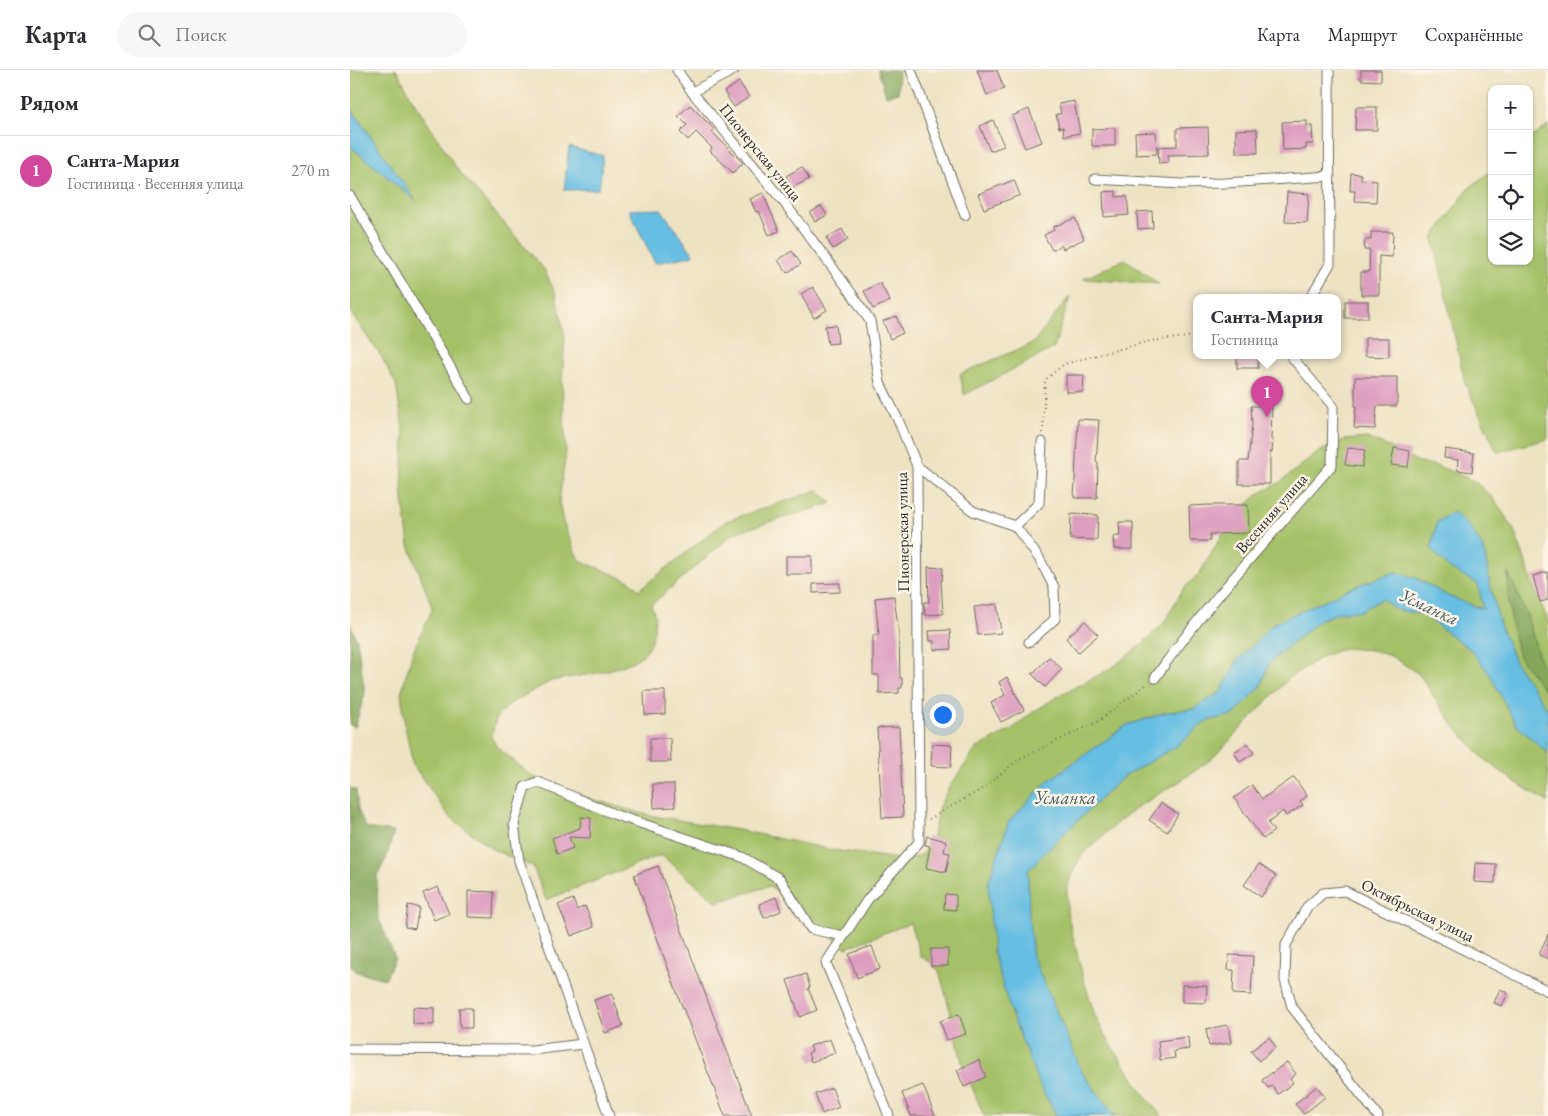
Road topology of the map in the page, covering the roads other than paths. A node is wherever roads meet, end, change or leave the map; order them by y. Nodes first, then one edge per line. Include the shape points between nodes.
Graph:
1 (677, 70) edge
2 (734, 70) edge
3 (911, 70) edge
4 (1329, 70) edge
5 (692, 92) junction
6 (1330, 176) junction
7 (1095, 179) dead end
8 (350, 196) edge
9 (965, 215) dead end
10 (1312, 294) edge
11 (1294, 359) edge
12 (469, 399) dead end
13 (1042, 442) road end
14 (918, 466) junction
15 (1015, 526) junction
16 (1029, 642) dead end
17 (1155, 678) road end
18 (843, 936) junction
19 (1548, 991) edge
20 (583, 1044) junction
21 (350, 1049) edge
22 (609, 1116) edge
23 (889, 1116) edge
24 (1378, 1116) edge

1 - 5 street, Пионерская улица
2 - 5 street
3 - 9 street
4 - 6 street
5 - 14 street, Пионерская улица via 783,201 870,321 880,383
6 - 7 street via 1181,184
6 - 10 street via 1330,264
8 - 12 street
11 - 17 street, Весенняя улица via 1333,406 1332,465 1206,612
13 - 15 street via 1039,503
14 - 15 street via 973,511
14 - 18 street, Пионерская улица via 919,842 868,899
15 - 16 street via 1040,558 1054,587 1056,619
18 - 20 street via 810,929 780,879 742,857 616,815 538,782 525,787 514,824 519,861
18 - 23 street, Пионерская улица via 826,963
19 - 24 street, Октябрьская улица via 1345,891 1323,893 1307,908 1286,945 1285,980 1292,1007
20 - 21 street via 532,1050
20 - 22 street

